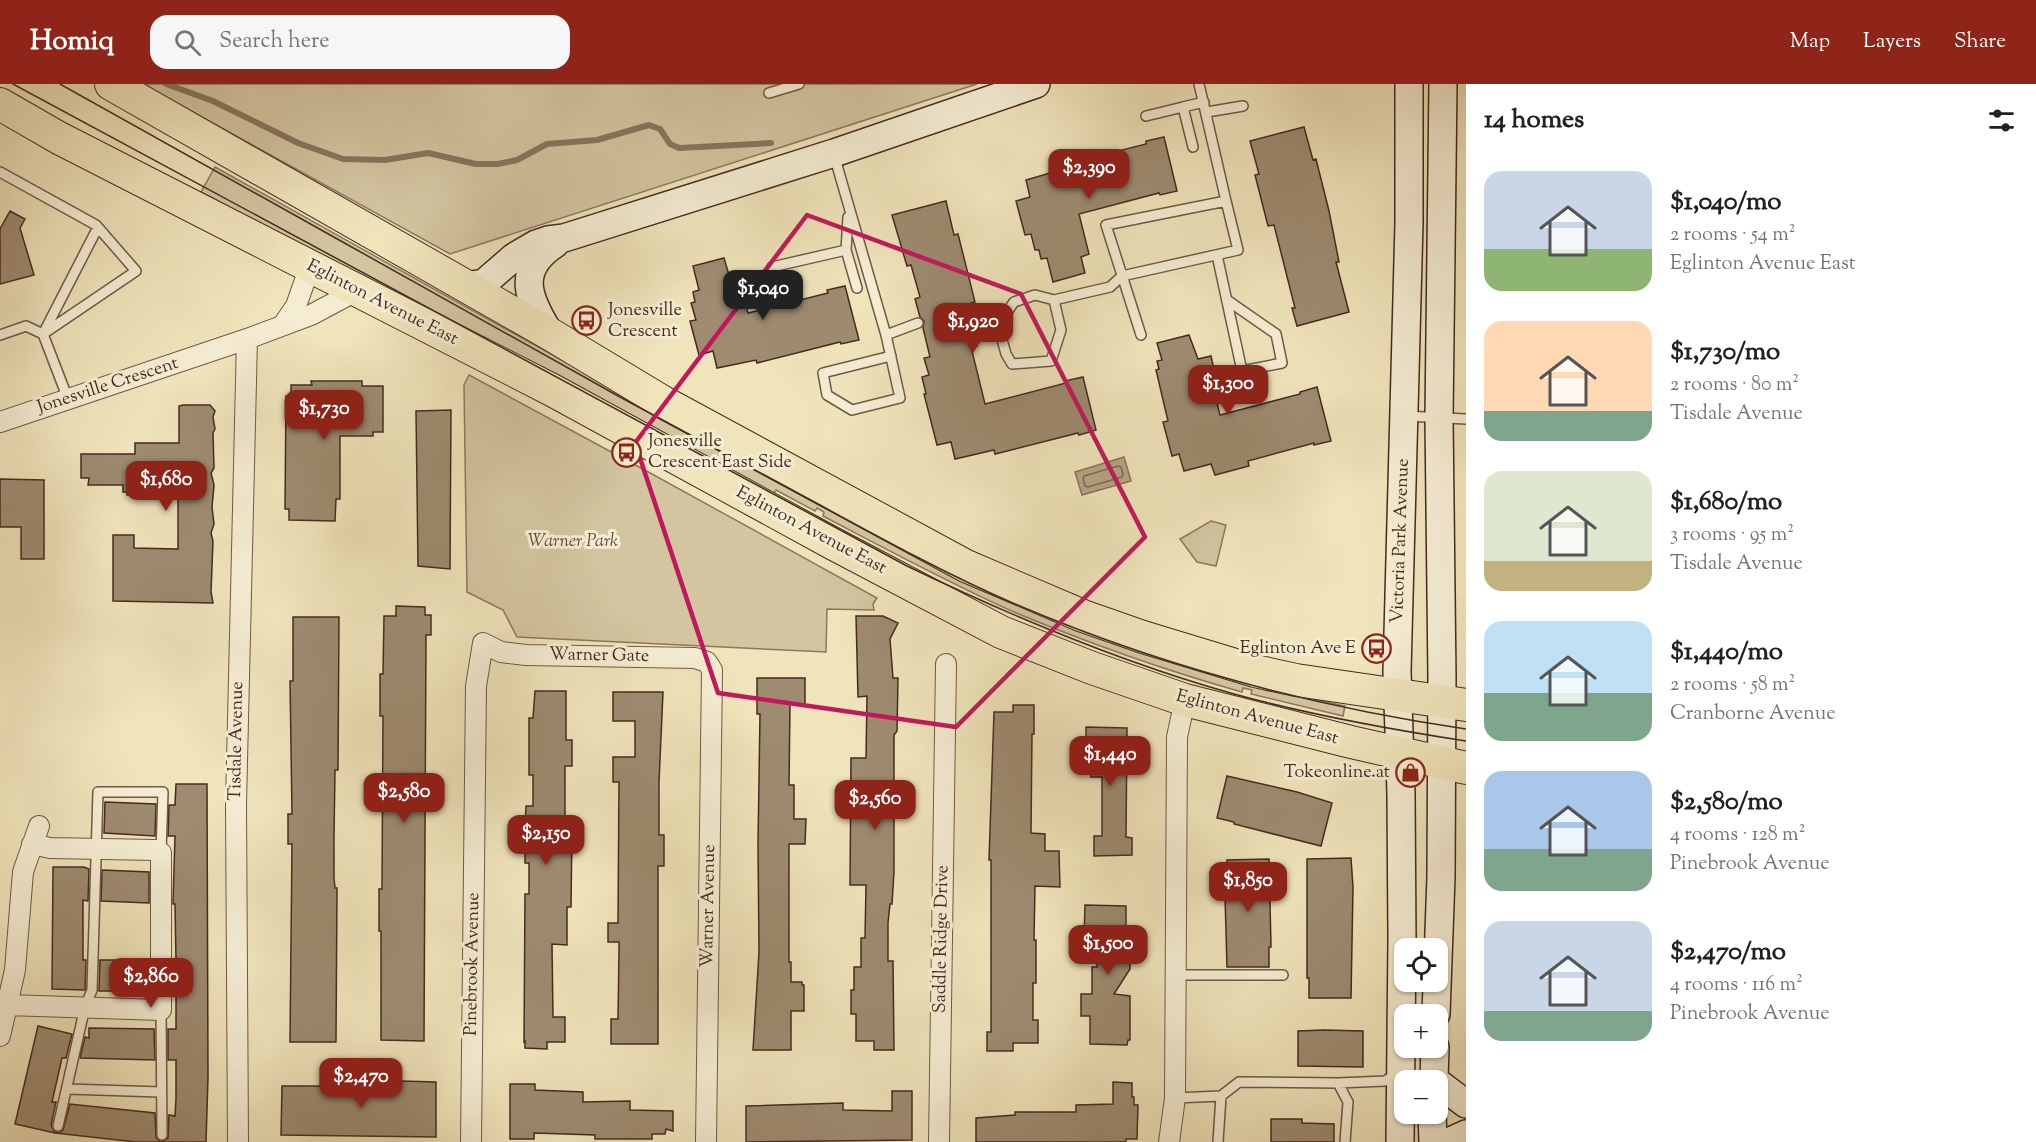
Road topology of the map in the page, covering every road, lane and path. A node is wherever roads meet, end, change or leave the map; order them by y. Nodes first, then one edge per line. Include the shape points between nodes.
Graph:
1 (111, 84) edge
2 (799, 84) edge
3 (1199, 84) edge
4 (1409, 84) edge
5 (1443, 84) edge
6 (1019, 86) edge
7 (770, 93) dead end
8 (1204, 102) junction
9 (0, 104) edge
10 (1243, 106) dead end
11 (1184, 107) junction
12 (1207, 112) junction
13 (1146, 116) dead end
14 (1193, 147) dead end
15 (834, 153) junction
16 (0, 172) edge
17 (1226, 201) junction
18 (848, 209) junction
19 (98, 227) junction
20 (564, 238) junction
21 (846, 250) junction
22 (1217, 255) junction
23 (310, 266) junction
24 (772, 267) dead end
25 (1122, 276) junction
26 (466, 286) junction
27 (857, 288) dead end
28 (358, 290) junction
29 (1054, 300) junction
30 (1227, 300) junction
31 (918, 323) dead end
32 (283, 325) junction
33 (43, 334) junction
34 (550, 334) junction
35 (0, 335) edge
36 (886, 335) junction
37 (1141, 335) dead end
38 (247, 339) junction
39 (891, 356) junction
40 (68, 399) junction
41 (1404, 416) junction
42 (1439, 418) junction
43 (1466, 419) edge
44 (0, 422) edge
45 (483, 643) joint
46 (946, 664) dead end
47 (712, 670) joint
48 (1397, 695) junction
49 (1185, 700) junction
50 (1454, 703) edge
51 (1399, 753) junction
52 (1453, 765) edge
53 (97, 849) junction
54 (161, 853) junction
55 (1175, 975) junction
56 (1282, 975) dead end
57 (1436, 1004) edge
58 (7, 1005) junction
59 (85, 1007) junction
60 (161, 1010) junction
61 (0, 1036) edge
62 (1400, 1070) edge
63 (1394, 1075) edge
64 (1338, 1083) junction
65 (67, 1089) junction
66 (1448, 1090) edge
67 (161, 1092) junction
68 (1221, 1096) junction
69 (1175, 1098) junction
70 (1466, 1104) edge
71 (1400, 1124) edge
72 (1432, 1124) edge
73 (58, 1126) dead end
74 (1466, 1134) edge
75 (162, 1135) dead end
76 (238, 1142) edge
77 (471, 1142) edge
78 (706, 1142) edge
79 (939, 1142) edge
80 (1169, 1142) edge
81 (1218, 1142) edge
82 (1345, 1142) edge
83 (1400, 1142) edge
84 (1433, 1142) edge
85 (1448, 1142) edge

1 - 26 main road
2 - 7 lane
3 - 8 lane
4 - 41 main road, Victoria Park Avenue
5 - 42 main road, Victoria Park Avenue
6 - 15 main road
8 - 11 lane
8 - 12 lane
9 - 23 main road, Eglinton Avenue East via 70,144
10 - 12 lane
11 - 13 lane
11 - 14 lane
12 - 17 lane
15 - 18 lane
15 - 20 main road
16 - 19 lane
17 - 22 lane via 1238,250
17 - 25 lane via 1106,225
18 - 21 lane
18 - 36 lane
19 - 33 lane
19 - 33 lane via 136,271
20 - 26 main road via 536,244 484,283
20 - 34 main road via 536,259 529,281 531,301
21 - 24 lane
21 - 27 lane
22 - 25 lane
22 - 30 lane
23 - 28 main road, Eglinton Avenue East
23 - 32 street via 296,306
25 - 29 lane via 1110,287
25 - 37 lane
26 - 34 main road
28 - 32 street, Jonesville Crescent
28 - 49 main road, Eglinton Avenue East via 1001,632
29 - 29 lane via 1035,296 1014,302 998,325 1012,364 1051,361 1061,330
30 - 30 lane via 1242,371 1281,363 1276,334
31 - 36 lane
32 - 38 street, Jonesville Crescent
33 - 35 lane via 26,326
33 - 40 lane
34 - 48 main road via 663,402 977,571 1083,616 1255,671
36 - 39 lane
38 - 40 street, Jonesville Crescent
38 - 76 street, Tisdale Avenue via 236,804
39 - 39 lane via 900,398 852,410 827,395 823,373
40 - 44 street, Jonesville Crescent
41 - 42 lane
41 - 48 main road, Victoria Park Avenue
42 - 43 lane
42 - 50 main road, Victoria Park Avenue
45 - 47 street, Warner Gate via 501,652 526,655 695,658 707,662
45 - 77 street, Pinebrook Avenue via 476,686
46 - 79 street, Saddle Ridge Drive
47 - 78 street, Warner Avenue
48 - 50 main road
48 - 51 main road, Victoria Park Avenue
49 - 51 main road, Eglinton Avenue East
49 - 55 street via 1177,736
50 - 52 main road, Victoria Park Avenue
51 - 52 main road, Eglinton Avenue East
51 - 62 main road, Victoria Park Avenue
52 - 57 main road, Victoria Park Avenue via 1441,877
53 - 54 street
53 - 54 lane via 98,792 163,792
53 - 58 street via 50,848 35,835 23,872 15,970
53 - 59 lane via 92,990
54 - 60 street
55 - 56 lane
55 - 69 street
58 - 59 street
58 - 61 street
59 - 60 street
59 - 65 lane
60 - 67 lane
63 - 64 lane via 1385,1081
64 - 68 lane via 1239,1082
64 - 82 lane via 1348,1102
65 - 67 lane
65 - 73 lane
66 - 70 main road
67 - 75 lane
68 - 69 lane
68 - 81 lane
69 - 80 street
71 - 83 main road, Victoria Park Avenue
72 - 84 main road
74 - 85 main road

